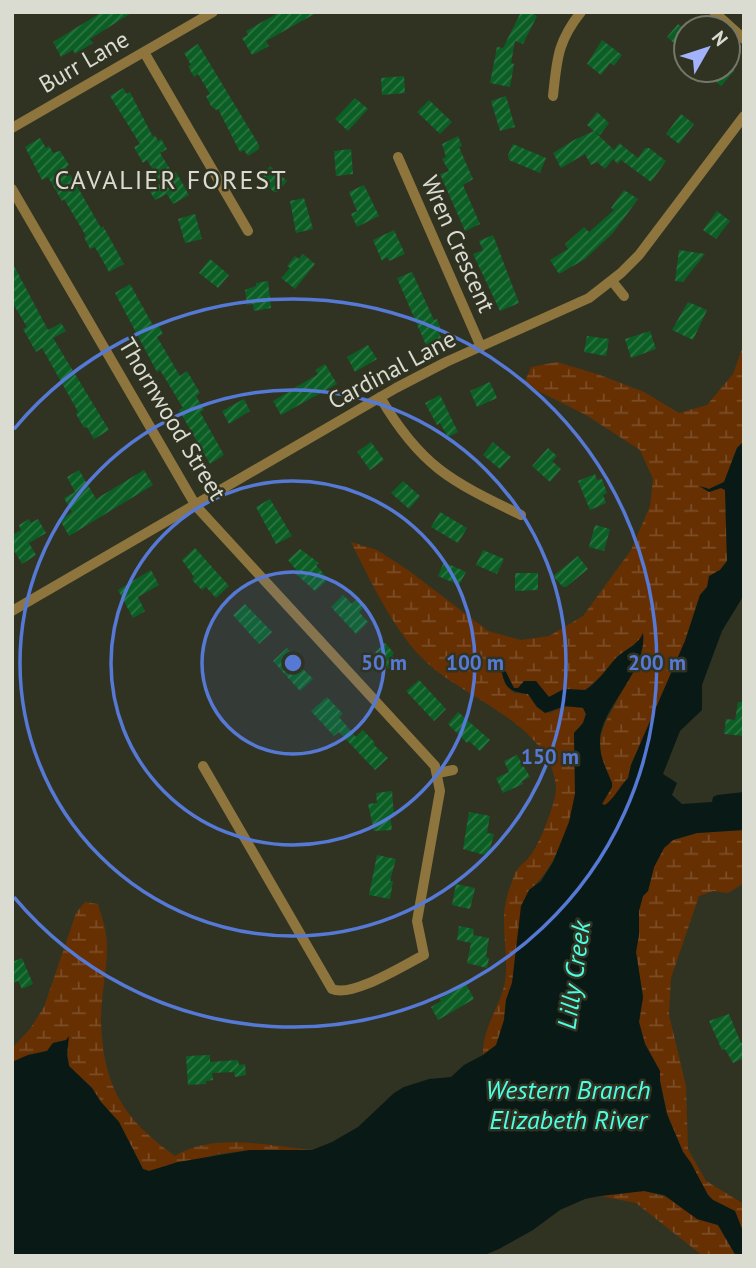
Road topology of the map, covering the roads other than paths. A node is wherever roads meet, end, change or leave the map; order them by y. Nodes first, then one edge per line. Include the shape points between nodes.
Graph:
1 (213, 12) edge
2 (581, 12) edge
3 (713, 12) edge
4 (744, 39) edge
5 (144, 51) junction
6 (553, 96) dead end
7 (744, 116) edge
8 (12, 128) edge
9 (398, 157) dead end
10 (12, 189) edge
11 (248, 231) dead end
12 (612, 281) junction
13 (624, 296) dead end
14 (481, 347) junction
15 (380, 397) junction
16 (196, 506) junction
17 (521, 514) dead end
18 (12, 611) edge
19 (203, 765) dead end
20 (453, 770) dead end
21 (438, 773) junction

1 - 5 street, Burr Lane
2 - 6 street via 558,51
3 - 4 street
5 - 8 street, Burr Lane
5 - 11 street
7 - 12 street, Cardinal Lane via 639,255
9 - 14 street, Wren Crescent
10 - 16 street, Thornwood Street
12 - 13 street
12 - 14 street, Cardinal Lane via 589,298
14 - 15 street, Cardinal Lane
15 - 16 street, Cardinal Lane
15 - 17 street via 428,461 460,485
16 - 18 street, Cardinal Lane
16 - 21 street, Thornwood Street
19 - 21 street via 332,989 340,993 424,955 417,921 440,791
20 - 21 street

